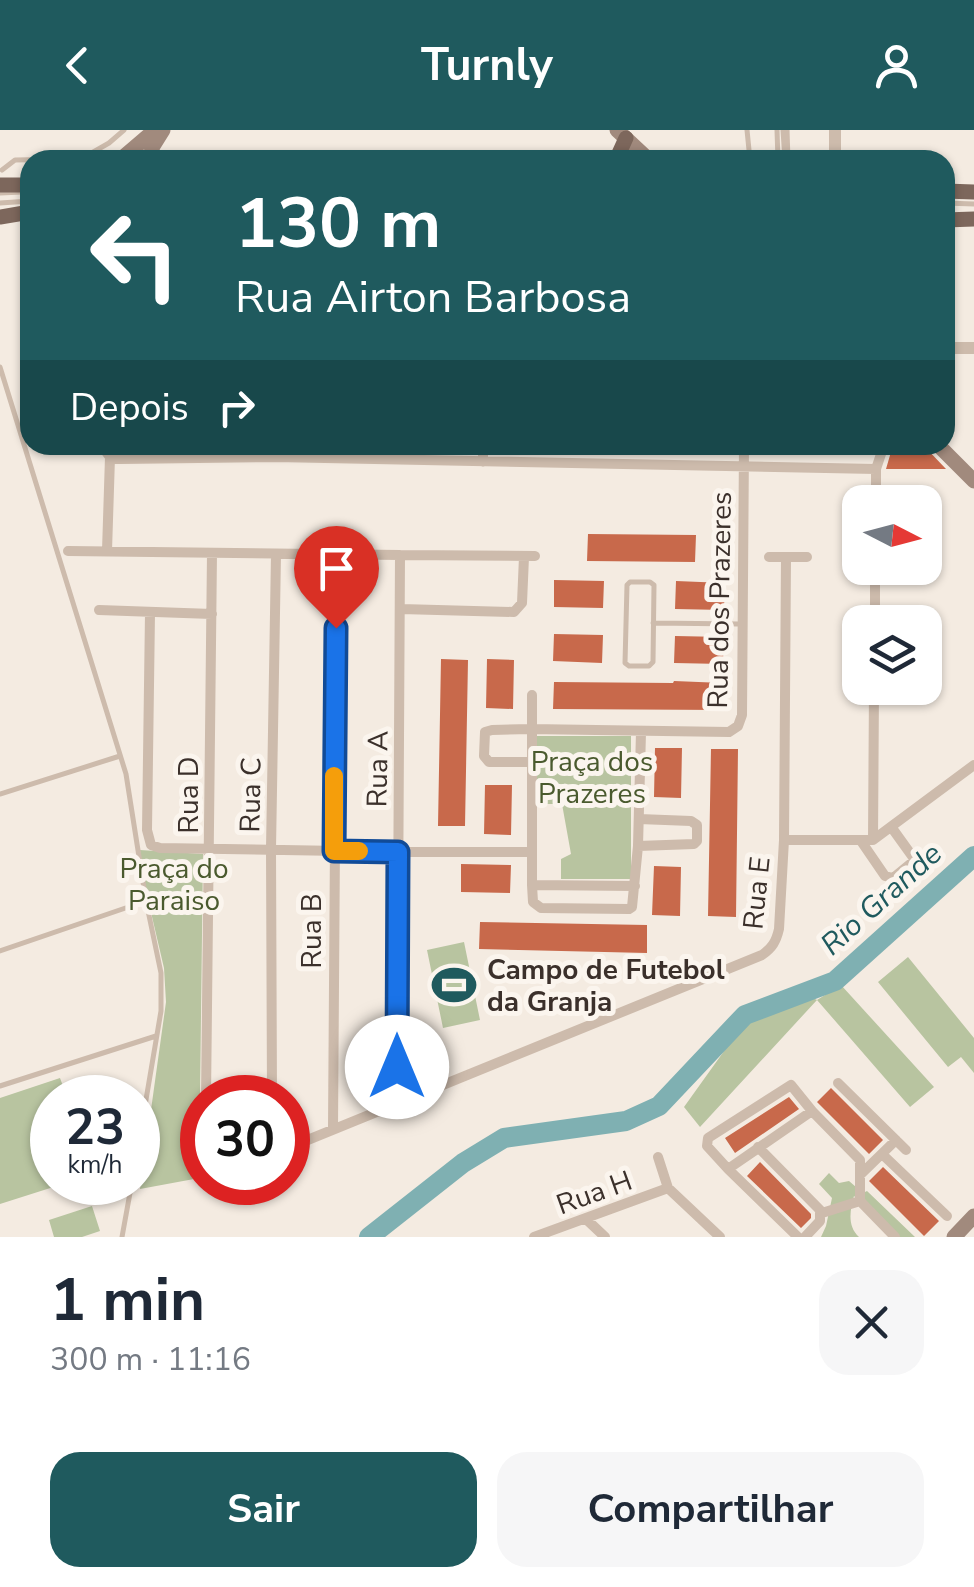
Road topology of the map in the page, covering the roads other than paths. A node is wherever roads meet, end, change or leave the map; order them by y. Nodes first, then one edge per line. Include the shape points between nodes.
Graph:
1 (117, 137) junction
2 (134, 140) edge
3 (96, 150) edge
4 (20, 160) edge
5 (1, 180) edge
6 (0, 367) edge
7 (8, 396) junction
8 (0, 398) edge
9 (20, 435) edge
10 (26, 455) edge
11 (198, 455) edge
12 (351, 455) edge
13 (483, 455) edge
14 (744, 455) edge
15 (881, 455) edge
16 (949, 455) edge
17 (110, 457) joint
18 (483, 462) junction
19 (744, 466) junction
20 (876, 469) junction
21 (971, 475) edge
22 (876, 485) edge
23 (68, 551) dead end
24 (107, 551) junction
25 (212, 553) junction
26 (276, 554) junction
27 (337, 554) junction
28 (400, 555) junction
29 (769, 557) dead end
30 (786, 557) junction
31 (807, 558) dead end
32 (401, 609) junction
33 (99, 610) dead end
34 (150, 613) junction
35 (212, 614) junction
36 (653, 623) junction
37 (742, 624) junction
38 (532, 695) dead end
39 (873, 705) edge
40 (530, 729) junction
41 (641, 732) junction
42 (120, 756) junction
43 (530, 762) junction
44 (974, 765) edge
45 (0, 794) edge
46 (639, 819) junction
47 (892, 828) junction
48 (784, 840) junction
49 (867, 841) junction
50 (638, 846) junction
51 (210, 848) junction
52 (271, 849) junction
53 (334, 851) junction
54 (398, 852) junction
55 (531, 852) junction
56 (532, 884) junction
57 (635, 886) junction
58 (146, 901) junction
59 (0, 952) edge
60 (156, 1036) junction
61 (150, 1075) edge
62 (206, 1075) edge
63 (272, 1075) edge
64 (838, 1083) dead end
65 (0, 1086) edge
66 (396, 1103) junction
67 (812, 1111) junction
68 (334, 1128) junction
69 (310, 1138) edge
70 (896, 1140) junction
71 (758, 1147) junction
72 (906, 1150) dead end
73 (882, 1154) junction
74 (658, 1158) dead end
75 (728, 1169) junction
76 (859, 1176) junction
77 (668, 1188) junction
78 (860, 1201) junction
79 (128, 1205) edge
80 (822, 1213) junction
81 (947, 1216) dead end
82 (974, 1216) edge
83 (586, 1219) junction
84 (122, 1237) edge
85 (534, 1237) edge
86 (605, 1237) edge
87 (720, 1237) edge
88 (801, 1237) edge
89 (895, 1237) edge
90 (954, 1237) edge

1 - 2 lane
1 - 2 lane
1 - 3 lane
4 - 5 lane
6 - 7 lane
7 - 8 lane
7 - 9 lane
10 - 42 lane
11 - 17 street
12 - 18 street
13 - 18 street
14 - 19 street, Rua dos Prazeres
15 - 20 street
16 - 21 main road
17 - 24 street
18 - 19 street
19 - 20 street
19 - 37 street, Rua dos Prazeres
20 - 22 street
23 - 24 street
24 - 25 street
25 - 26 street
25 - 35 street, Rua D
26 - 27 street
26 - 52 street, Rua C
27 - 28 street
27 - 53 street, Rua B
28 - 32 street, Rua A
28 - 32 street via 529,557 522,603 514,612
29 - 30 street
30 - 31 street
30 - 48 street, Rua E
32 - 54 street, Rua A
33 - 34 street
34 - 35 street
34 - 51 street via 150,845
35 - 51 street, Rua D
36 - 36 lane via 652,665 627,665 630,582 654,585
36 - 37 lane
37 - 41 street, Rua dos Prazeres via 738,726 729,732
38 - 40 street
39 - 49 street
40 - 41 street, Rua dos Prazeres
40 - 43 street
40 - 43 street, Rua dos Prazeres via 488,730 484,736 490,762
41 - 46 street
42 - 45 lane
42 - 58 lane
43 - 55 street
44 - 47 street
46 - 50 street
46 - 50 street via 691,821 698,832 694,844
47 - 49 street
47 - 49 street via 915,860 894,878 885,876
48 - 49 street
48 - 66 street, Rua E via 779,929 762,956
50 - 57 street
51 - 52 street
51 - 62 street, Rua D
52 - 53 street
52 - 63 street, Rua C
53 - 54 street
53 - 68 street, Rua B
54 - 55 street
54 - 66 street, Rua A
55 - 56 street
56 - 57 street
56 - 57 street via 533,902 541,908 629,909
58 - 59 lane
58 - 60 lane via 161,973
60 - 61 lane
60 - 65 lane
64 - 70 street
66 - 68 street, Rua E
67 - 71 street
67 - 75 street via 791,1085 708,1138
67 - 76 street via 858,1155
68 - 69 street, Rua E
70 - 72 street
70 - 73 street
71 - 75 street
71 - 80 street
73 - 76 street
73 - 81 street
74 - 77 street
75 - 88 street
76 - 78 street
77 - 83 street, Rua H
77 - 87 street
78 - 80 street
78 - 89 street
79 - 84 lane
80 - 88 street
82 - 90 main road
83 - 85 street, Rua H
83 - 86 street

